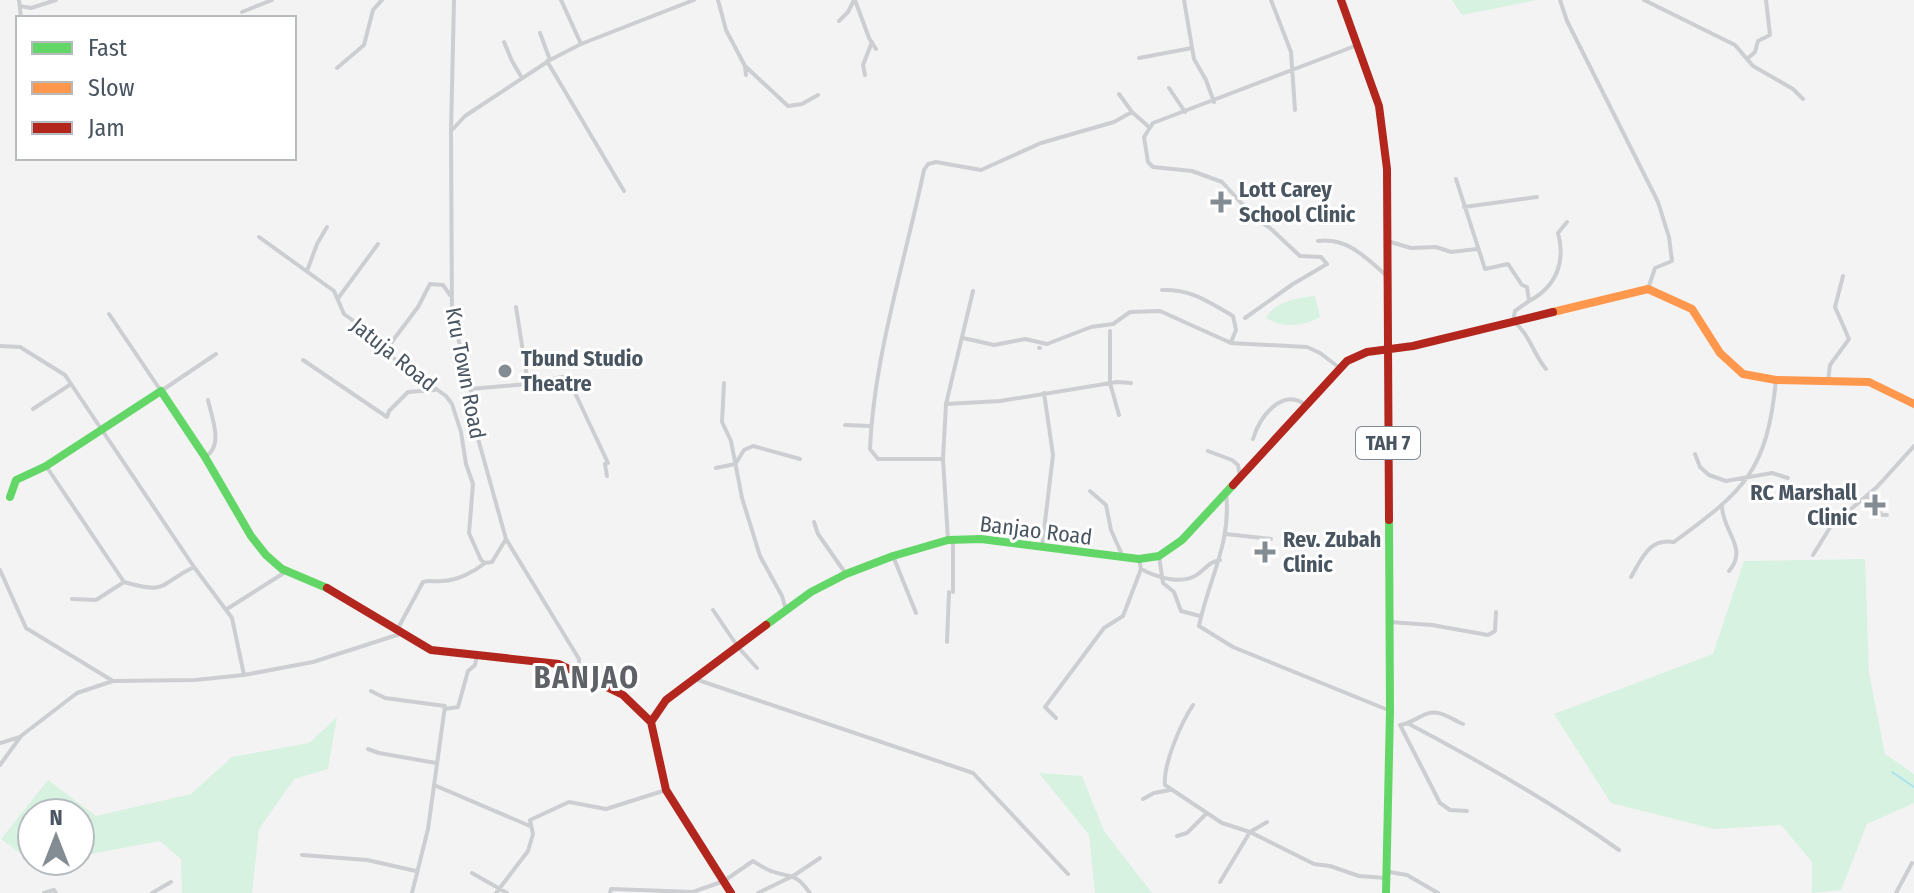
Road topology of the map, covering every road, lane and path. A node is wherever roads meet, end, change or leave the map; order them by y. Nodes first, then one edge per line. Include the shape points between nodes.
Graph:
1 (56, 0) edge
2 (272, 0) edge
3 (370, 0) edge
4 (382, 0) edge
5 (454, 0) edge
6 (561, 0) edge
7 (694, 0) edge
8 (718, 0) edge
9 (855, 0) edge
10 (1184, 0) edge
11 (1271, 0) edge
12 (1341, 0) edge
13 (1560, 0) edge
14 (1644, 0) edge
15 (1766, 0) edge
16 (19, 3) edge
17 (373, 10) junction
18 (242, 12) dead end
19 (839, 21) dead end
20 (540, 33) dead end
21 (504, 42) dead end
22 (872, 42) junction
23 (581, 44) junction
24 (1358, 45) junction
25 (1192, 48) junction
26 (876, 49) dead end
27 (1139, 58) dead end
28 (1747, 59) junction
29 (549, 60) junction
30 (745, 66) junction
31 (337, 68) dead end
32 (1292, 69) junction
33 (746, 75) dead end
34 (865, 75) dead end
35 (522, 78) junction
36 (1169, 88) dead end
37 (1119, 94) dead end
38 (818, 95) dead end
39 (1803, 99) dead end
40 (1214, 102) junction
41 (1295, 110) dead end
42 (1132, 112) junction
43 (1185, 112) junction
44 (1149, 127) junction
45 (451, 131) junction
46 (1456, 179) dead end
47 (624, 191) dead end
48 (1537, 197) dead end
49 (1464, 207) junction
50 (1567, 222) dead end
51 (327, 227) dead end
52 (259, 237) dead end
53 (1318, 241) dead end
54 (1387, 241) junction
55 (378, 244) dead end
56 (1477, 249) junction
57 (307, 271) junction
58 (1386, 275) junction
59 (1843, 276) dead end
60 (1648, 289) junction
61 (1162, 290) dead end
62 (973, 291) dead end
63 (451, 296) junction
64 (339, 297) junction
65 (1529, 301) junction
66 (516, 307) dead end
67 (109, 314) dead end
68 (1245, 318) dead end
69 (1513, 321) junction
70 (1110, 331) dead end
71 (963, 338) junction
72 (1231, 343) junction
73 (0, 346) edge
74 (1387, 350) junction
75 (385, 351) junction
76 (216, 354) dead end
77 (303, 360) dead end
78 (1341, 369) junction
79 (1546, 369) dead end
80 (1776, 380) junction
81 (1828, 381) junction
82 (724, 383) dead end
83 (1110, 383) junction
84 (1131, 383) dead end
85 (71, 384) junction
86 (528, 384) junction
87 (470, 389) junction
88 (438, 390) junction
89 (161, 391) junction
90 (1044, 393) junction
91 (208, 400) dead end
92 (946, 404) junction
93 (1914, 404) edge
94 (1307, 406) junction
95 (33, 409) dead end
96 (1119, 415) dead end
97 (845, 425) dead end
98 (871, 426) junction
99 (102, 430) junction
100 (1253, 439) dead end
101 (1914, 446) edge
102 (1208, 451) dead end
103 (1695, 454) dead end
104 (205, 457) junction
105 (800, 459) dead end
106 (943, 459) junction
107 (735, 465) junction
108 (46, 466) junction
109 (716, 468) dead end
110 (607, 476) dead end
111 (1240, 477) junction
112 (1748, 477) junction
113 (1788, 478) dead end
114 (1090, 491) dead end
115 (1226, 492) junction
116 (1867, 496) junction
117 (10, 497) dead end
118 (1722, 506) junction
119 (1887, 515) dead end
120 (814, 522) dead end
121 (1226, 534) junction
122 (506, 539) junction
123 (1271, 539) dead end
124 (950, 540) junction
125 (1042, 547) junction
126 (1813, 555) dead end
127 (893, 556) junction
128 (1159, 556) junction
129 (1124, 559) junction
130 (1220, 560) junction
131 (485, 563) junction
132 (1140, 564) junction
133 (194, 567) junction
134 (0, 570) edge
135 (287, 571) junction
136 (1729, 571) dead end
137 (846, 574) junction
138 (1631, 577) dead end
139 (1162, 578) junction
140 (124, 582) junction
141 (72, 599) dead end
142 (227, 609) junction
143 (713, 610) dead end
144 (786, 610) junction
145 (1496, 612) dead end
146 (916, 613) dead end
147 (1201, 616) junction
148 (1388, 622) junction
149 (398, 633) junction
150 (947, 642) dead end
151 (738, 647) junction
152 (477, 655) junction
153 (757, 668) dead end
154 (579, 673) junction
155 (244, 675) junction
156 (695, 679) junction
157 (113, 681) junction
158 (371, 691) dead end
159 (1193, 705) dead end
160 (445, 709) junction
161 (1390, 711) junction
162 (1056, 718) dead end
163 (651, 722) junction
164 (1409, 724) junction
165 (1463, 724) dead end
166 (1400, 725) junction
167 (1390, 726) junction
168 (0, 735) edge
169 (21, 736) junction
170 (7, 742) junction
171 (0, 743) edge
172 (368, 749) dead end
173 (436, 763) junction
174 (0, 765) edge
175 (434, 785) junction
176 (666, 790) junction
177 (1173, 790) junction
178 (1143, 799) dead end
179 (1467, 811) dead end
180 (1207, 814) junction
181 (1267, 822) dead end
182 (530, 826) junction
183 (1250, 832) junction
184 (1177, 836) dead end
185 (1619, 850) dead end
186 (302, 855) dead end
187 (820, 858) dead end
188 (1912, 863) edge
189 (416, 871) junction
190 (472, 873) dead end
191 (1068, 874) dead end
192 (793, 876) junction
193 (724, 881) junction
194 (171, 882) dead end
195 (1220, 882) dead end
196 (1386, 884) edge
197 (497, 890) edge
198 (648, 892) edge
199 (44, 893) edge
200 (56, 893) edge
201 (152, 893) edge
202 (412, 893) edge
203 (507, 893) edge
204 (610, 893) edge
205 (731, 893) edge
206 (758, 893) edge
207 (810, 893) edge
208 (1438, 893) edge
209 (1896, 893) edge

1 - 16 street via 31,8
2 - 18 street
3 - 17 street
4 - 17 street
5 - 45 street, Kru Town Road
6 - 23 street
7 - 23 street
8 - 30 street
9 - 19 street
9 - 22 street
10 - 25 street
11 - 32 street
12 - 24 main road, TAH 7
13 - 60 street via 1665,224 1672,261 1655,268
14 - 28 street via 1735,45
15 - 28 street via 1770,35 1758,41
17 - 31 street via 364,45
20 - 29 street
21 - 35 street
22 - 26 street
22 - 34 street via 863,65
23 - 29 street
24 - 32 street
24 - 54 main road, TAH 7 via 1383,129
25 - 27 street
25 - 40 street
28 - 39 street
29 - 35 street
29 - 47 street
30 - 33 street
30 - 38 street via 788,106
32 - 40 street
32 - 41 street
35 - 45 street
36 - 43 street
37 - 42 street
40 - 43 street
42 - 44 street
42 - 98 street via 981,170 928,164 905,244
43 - 44 street
44 - 68 street via 1144,146 1153,167 1192,171 1222,182 1300,256 1321,257 1327,264
45 - 63 street, Kru Town Road
46 - 49 street
48 - 49 street
49 - 56 street
50 - 65 street via 1558,233 1558,273 1544,293
51 - 57 street
52 - 57 street, Jatuja Road
53 - 58 street via 1337,240 1352,247
54 - 56 street via 1451,252
54 - 58 main road, TAH 7
55 - 64 street
56 - 65 street via 1485,269 1508,264 1527,287
57 - 64 street, Jatuja Road
58 - 74 main road, TAH 7
59 - 81 street via 1835,307 1849,339 1830,365
60 - 69 main road
60 - 80 main road via 1692,309 1720,353 1743,374
61 - 72 street via 1191,293 1233,316 1236,330
62 - 71 street
63 - 75 street via 443,285 430,284
63 - 87 street, Kru Town Road
64 - 75 street, Jatuja Road via 344,314
65 - 69 street via 1515,311
66 - 86 street
67 - 89 street
69 - 74 main road
69 - 79 street
70 - 83 street
71 - 72 street via 994,345 1025,339 1047,344 1142,310 1160,311
71 - 92 street
72 - 78 street via 1307,347
73 - 85 street via 20,347
74 - 78 main road via 1358,355
74 - 148 main road, TAH 7
75 - 88 street, Jatuja Road
76 - 89 street
77 - 88 street via 387,417 408,392
78 - 94 main road
80 - 81 main road
80 - 112 street via 1764,448
81 - 93 main road via 1869,382
82 - 107 street via 722,422
83 - 84 street
83 - 90 street
83 - 96 street
85 - 95 street
85 - 99 street
86 - 87 street
86 - 110 street via 567,376 607,463
87 - 122 street, Kru Town Road
88 - 131 street, Jatuja Road via 452,404 461,432 473,484 469,533
89 - 99 main road
89 - 104 main road
90 - 92 street
90 - 125 street via 1053,455
91 - 104 street via 216,444
92 - 106 street
94 - 100 street via 1298,399 1279,401
94 - 111 main road
97 - 98 street
98 - 106 street via 871,453 878,459
99 - 108 main road
99 - 133 street
101 - 116 street
102 - 111 street via 1232,460
103 - 112 street via 1709,475 1726,481
104 - 135 main road via 251,536
105 - 107 street via 753,446
106 - 124 street
107 - 109 street
107 - 144 street via 760,556
108 - 117 main road via 16,480
108 - 140 street
111 - 115 main road
112 - 113 street via 1772,473
112 - 118 street
114 - 129 street via 1106,505
115 - 121 street
115 - 128 main road via 1182,540
116 - 119 street
116 - 126 street via 1831,526
118 - 136 street via 1736,545
118 - 138 street via 1674,542 1654,544
120 - 137 street
121 - 123 street
121 - 130 street
122 - 131 street via 492,562
122 - 154 street, Kru Town Road via 579,659
124 - 125 main road, Banjao Road
124 - 127 main road, Banjao Road
124 - 150 street
125 - 129 main road, Banjao Road
127 - 137 main road, Banjao Road
127 - 146 street
128 - 132 main road, Banjao Road
128 - 139 street
129 - 132 main road, Banjao Road
130 - 139 street via 1195,577
130 - 147 street
131 - 149 street via 445,582 423,582
132 - 139 street
132 - 162 street via 1123,616 1104,628 1045,707
133 - 140 street via 165,587
133 - 142 street
134 - 157 street via 26,628
135 - 142 street
135 - 149 main road via 329,589
137 - 144 main road, Banjao Road
139 - 147 street via 1181,611
140 - 141 street via 96,600
142 - 155 street
143 - 151 street
144 - 151 main road, Banjao Road
145 - 148 street via 1495,631 1488,635
147 - 161 street via 1199,626 1233,647
148 - 161 main road, TAH 7
149 - 152 main road via 431,650
149 - 155 street via 313,662
151 - 153 street
151 - 156 main road, Banjao Road
152 - 154 main road via 559,664
152 - 160 street via 458,707
154 - 163 main road via 623,695
155 - 157 street
156 - 163 main road, Banjao Road via 666,700
156 - 191 street via 973,773
157 - 169 street via 77,693
158 - 160 street
159 - 177 street via 1179,726 1165,775 1164,783
160 - 173 street
161 - 167 main road, TAH 7
163 - 176 main road
164 - 165 street via 1429,713
164 - 166 street
164 - 185 street via 1571,816
166 - 167 street
166 - 179 street via 1440,803
167 - 196 main road, TAH 7
168 - 170 street
169 - 170 street
169 - 174 street
170 - 171 street
172 - 173 street
173 - 175 street
175 - 182 street
175 - 189 street
176 - 182 street via 606,809 569,802 530,820
176 - 193 main road
177 - 178 street
177 - 180 street
180 - 183 street
180 - 184 street
181 - 183 street
182 - 197 street via 528,851
183 - 195 street
183 - 196 street via 1314,864
186 - 189 street via 367,860
187 - 192 street
188 - 209 street
189 - 202 street
190 - 197 street
192 - 193 street via 753,861
192 - 206 street
192 - 207 street
193 - 198 street via 693,892
193 - 205 main road
194 - 201 street
196 - 208 street via 1407,875
197 - 203 street
198 - 204 street
199 - 200 street

